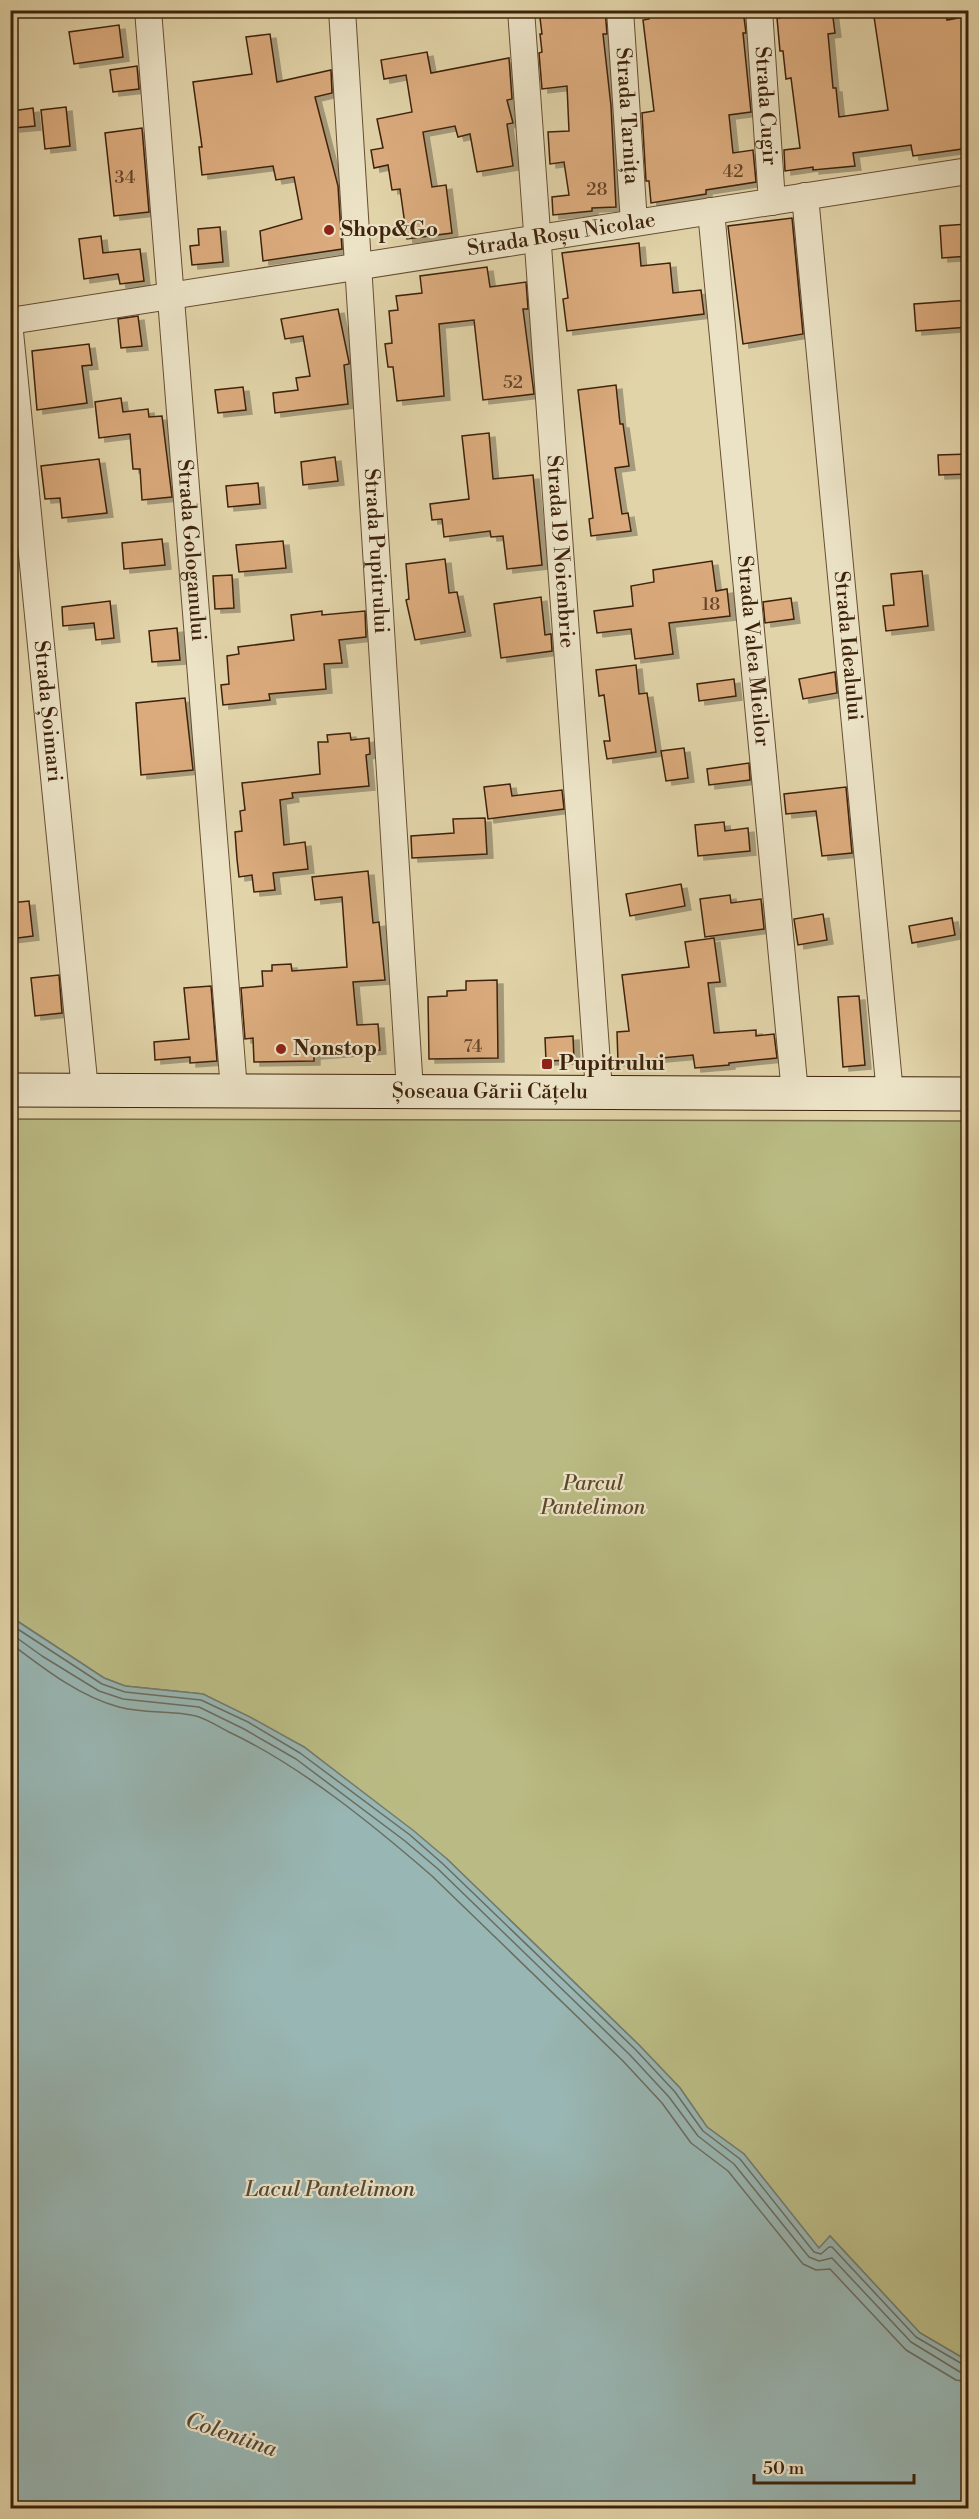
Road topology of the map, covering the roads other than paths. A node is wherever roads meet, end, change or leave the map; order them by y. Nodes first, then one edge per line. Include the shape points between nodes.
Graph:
1 (148, 10) edge
2 (342, 10) edge
3 (520, 10) edge
4 (620, 10) edge
5 (759, 10) edge
6 (969, 171) edge
7 (805, 196) junction
8 (772, 202) junction
9 (711, 211) junction
10 (634, 223) junction
11 (537, 238) junction
12 (359, 266) junction
13 (171, 296) junction
14 (10, 321) edge
15 (10, 332) edge
16 (10, 1090) edge
17 (85, 1090) junction
18 (234, 1090) junction
19 (410, 1091) junction
20 (599, 1091) junction
21 (795, 1093) junction
22 (890, 1094) junction
23 (969, 1094) edge

1 - 13 street, Strada Gologanului
2 - 12 street, Strada Pupitrului
3 - 11 street, Strada 19 Noiembrie
4 - 10 street, Strada Tarnița
5 - 8 street, Strada Cugir
6 - 7 street, Strada Roșu Nicolae
7 - 8 street, Strada Roșu Nicolae
7 - 22 street, Strada Idealului
8 - 9 street, Strada Roșu Nicolae
9 - 10 street, Strada Roșu Nicolae
9 - 21 street, Strada Valea Mieilor
10 - 11 street, Strada Roșu Nicolae
11 - 12 street, Strada Roșu Nicolae
11 - 20 street, Strada 19 Noiembrie
12 - 13 street, Strada Roșu Nicolae
12 - 19 street, Strada Pupitrului
13 - 14 street, Strada Roșu Nicolae
13 - 18 street, Strada Gologanului
15 - 17 street, Strada Șoimari
16 - 17 main road, Șoseaua Gării Cățelu
17 - 18 main road, Șoseaua Gării Cățelu
18 - 19 main road, Șoseaua Gării Cățelu
19 - 20 main road, Șoseaua Gării Cățelu
20 - 21 main road, Șoseaua Gării Cățelu
21 - 22 main road, Șoseaua Gării Cățelu
22 - 23 main road, Șoseaua Gării Cățelu

